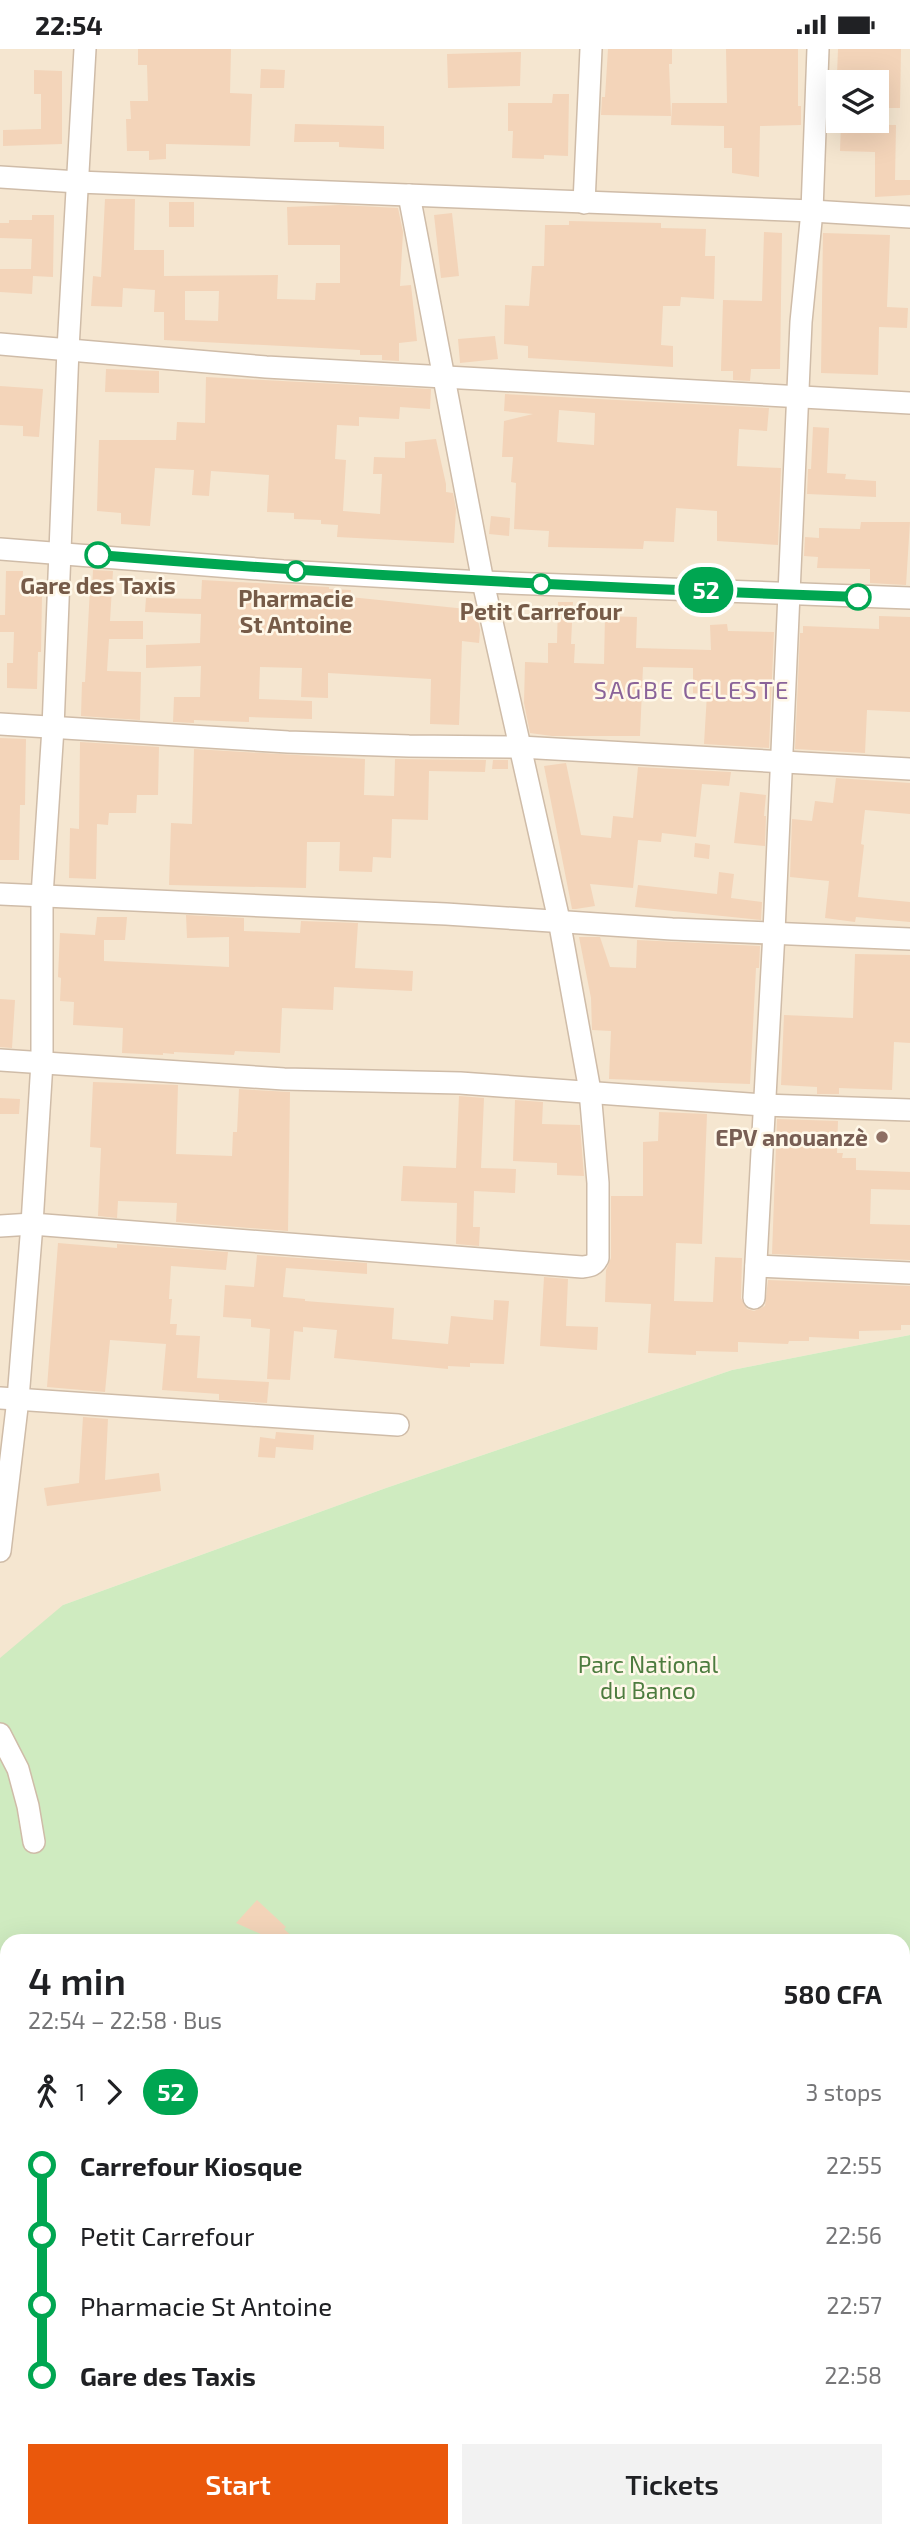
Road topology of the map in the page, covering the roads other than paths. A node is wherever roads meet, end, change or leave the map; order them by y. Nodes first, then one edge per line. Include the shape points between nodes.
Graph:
1 (85, 49) edge
2 (591, 49) edge
3 (818, 49) edge
4 (0, 177) edge
5 (78, 182) junction
6 (409, 195) junction
7 (584, 203) junction
8 (812, 211) junction
9 (910, 218) edge
10 (0, 344) edge
11 (68, 349) junction
12 (445, 376) junction
13 (798, 397) junction
14 (910, 403) edge
15 (0, 549) edge
16 (62, 552) junction
17 (483, 582) junction
18 (789, 594) junction
19 (910, 599) edge
20 (0, 724) edge
21 (53, 728) junction
22 (520, 747) junction
23 (781, 762) junction
24 (910, 769) edge
25 (0, 894) edge
26 (42, 897) junction
27 (559, 920) junction
28 (774, 932) junction
29 (910, 939) edge
30 (0, 1060) edge
31 (41, 1062) junction
32 (590, 1091) junction
33 (763, 1105) junction
34 (910, 1110) edge
35 (32, 1224) junction
36 (0, 1226) edge
37 (756, 1266) junction
38 (910, 1273) edge
39 (754, 1297) dead end
40 (9, 1399) edge
41 (398, 1425) dead end
42 (0, 1551) edge
43 (0, 1734) edge
44 (34, 1842) dead end

1 - 5 street
2 - 7 street
3 - 8 street
4 - 5 street
5 - 6 street
5 - 11 street
6 - 7 street
6 - 12 street
7 - 8 street
8 - 9 street
8 - 13 street
10 - 11 street
11 - 12 street via 266,367
11 - 16 street
12 - 13 street
12 - 17 street
13 - 14 street
13 - 18 street
15 - 16 street
16 - 17 street
16 - 21 street
17 - 18 street
17 - 22 street
18 - 19 street
18 - 23 street
20 - 21 street
21 - 22 street via 288,742
21 - 26 street
22 - 23 street
22 - 27 street
23 - 24 street
23 - 28 street
25 - 26 street
26 - 27 street
26 - 31 street
27 - 28 street
27 - 32 street
28 - 29 street
28 - 33 street
30 - 31 street
31 - 32 street via 284,1079
31 - 35 street
32 - 33 street
32 - 35 street via 598,1183 598,1258 590,1266
33 - 34 street
33 - 37 street
35 - 36 street
35 - 40 street
37 - 38 street
37 - 39 street
40 - 41 street
40 - 42 street
43 - 44 street via 18,1769

